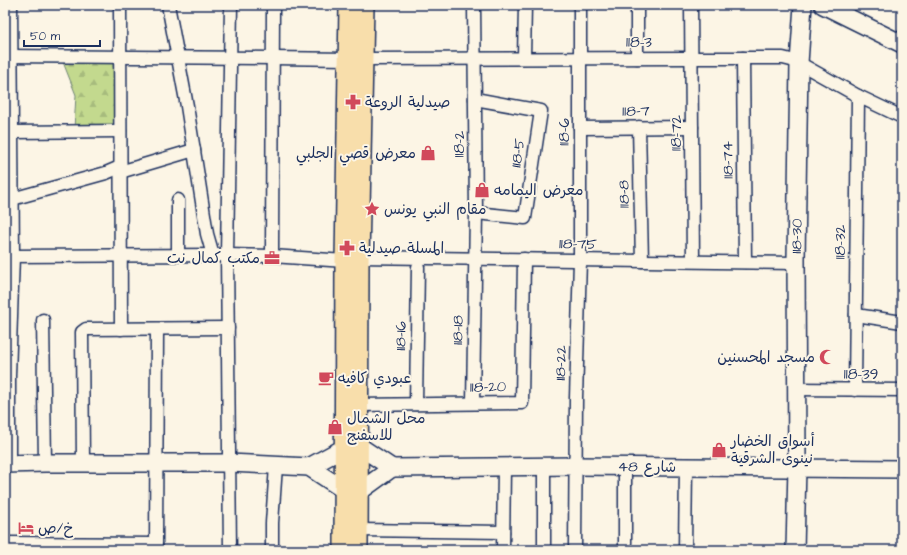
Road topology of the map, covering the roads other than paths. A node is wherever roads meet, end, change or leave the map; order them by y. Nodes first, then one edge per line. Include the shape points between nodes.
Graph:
1 (12, 5) edge
2 (120, 5) edge
3 (168, 5) edge
4 (231, 5) edge
5 (273, 5) edge
6 (349, 5) edge
7 (364, 5) edge
8 (474, 5) edge
9 (525, 5) edge
10 (580, 5) edge
11 (637, 5) edge
12 (691, 5) edge
13 (803, 5) edge
14 (823, 5) edge
15 (902, 44) edge
16 (8, 56) edge
17 (120, 56) junction
18 (178, 57) junction
19 (230, 57) junction
20 (272, 58) junction
21 (474, 58) junction
22 (524, 58) junction
23 (580, 58) junction
24 (637, 58) junction
25 (691, 58) junction
26 (744, 58) junction
27 (355, 59) junction
28 (799, 63) junction
29 (858, 96) junction
30 (475, 99) junction
31 (902, 118) edge
32 (639, 127) junction
33 (692, 127) junction
34 (580, 128) junction
35 (120, 131) junction
36 (12, 132) junction
37 (194, 150) junction
38 (120, 169) junction
39 (12, 199) junction
40 (178, 200) dead end
41 (476, 213) junction
42 (121, 255) junction
43 (178, 255) junction
44 (213, 255) junction
45 (227, 255) junction
46 (9, 256) edge
47 (272, 256) junction
48 (475, 258) junction
49 (352, 259) junction
50 (524, 259) junction
51 (580, 260) junction
52 (642, 260) junction
53 (693, 261) junction
54 (745, 262) junction
55 (796, 263) junction
56 (418, 267) dead end
57 (856, 315) junction
58 (42, 320) dead end
59 (902, 322) edge
60 (228, 328) junction
61 (121, 329) junction
62 (157, 329) junction
63 (7, 377) edge
64 (797, 389) junction
65 (855, 390) junction
66 (902, 390) edge
67 (473, 403) junction
68 (416, 404) junction
69 (358, 405) junction
70 (351, 447) junction
71 (45, 463) junction
72 (83, 463) junction
73 (157, 463) junction
74 (229, 463) junction
75 (7, 464) edge
76 (276, 466) junction
77 (576, 466) junction
78 (309, 467) junction
79 (504, 467) junction
80 (544, 467) junction
81 (625, 467) junction
82 (686, 467) junction
83 (796, 467) junction
84 (392, 468) junction
85 (902, 469) edge
86 (352, 491) junction
87 (359, 530) junction
88 (503, 532) junction
89 (5, 543) edge
90 (156, 547) edge
91 (230, 550) edge
92 (272, 550) edge
93 (344, 550) edge
94 (358, 550) edge
95 (503, 550) edge
96 (544, 550) edge
97 (575, 550) edge
98 (625, 550) edge
99 (685, 550) edge
100 (795, 550) edge

1 - 16 street
2 - 17 street
3 - 18 street
4 - 19 street
5 - 20 street
6 - 27 main road
7 - 27 main road
8 - 21 street, 118-2
9 - 22 street
10 - 23 street, 118-6
11 - 24 street
12 - 25 street, 118-72
13 - 28 street, 118-30
14 - 15 street
16 - 17 street, 118-3
16 - 36 street
17 - 18 street, 118-3
17 - 35 street
18 - 19 street, 118-3
18 - 37 street
19 - 20 street, 118-3
19 - 45 street
20 - 27 street, 118-3
20 - 47 street
21 - 22 street, 118-3
21 - 27 street, 118-3
21 - 30 street, 118-2
22 - 23 street, 118-3
23 - 24 street, 118-3
23 - 34 street, 118-6
24 - 25 street, 118-3
25 - 26 street, 118-3
25 - 33 street, 118-72
26 - 28 street, 118-3 via 783,58
26 - 54 street, 118-74
27 - 49 main road
28 - 29 street, 118-3
28 - 55 street, 118-30
29 - 31 street, 118-3
29 - 57 street, 118-32
30 - 41 street, 118-2
30 - 41 street, 118-5 via 541,111 525,218
32 - 33 street, 118-7
32 - 34 street, 118-7
32 - 52 street, 118-8
33 - 53 street, 118-72
34 - 51 street, 118-6
35 - 36 street
35 - 38 street
36 - 39 street
37 - 38 street
37 - 44 street via 207,234
38 - 39 street
38 - 42 street
39 - 46 street
40 - 43 street
41 - 48 street, 118-2
42 - 43 street, 118-75
42 - 46 street, 118-75
42 - 61 street
43 - 44 street, 118-75
44 - 45 street, 118-75
45 - 47 street, 118-75
45 - 60 street
46 - 63 street
47 - 49 street, 118-75
48 - 49 street, 118-75
48 - 50 street, 118-75
48 - 67 street, 118-18
49 - 69 main road
49 - 70 main road
50 - 51 street, 118-75
50 - 67 street, 118-20 via 522,403
51 - 52 street, 118-75
51 - 77 street, 118-22
52 - 53 street, 118-75
53 - 54 street, 118-75
54 - 55 street, 118-75
55 - 64 street, 118-30
56 - 68 street, 118-16
57 - 59 street
57 - 65 street, 118-32
58 - 71 street
60 - 62 street
60 - 74 street
61 - 62 street
61 - 72 street via 86,329 82,332
62 - 73 street
63 - 75 street
64 - 65 street, 118-39
64 - 83 street, 118-30
65 - 66 street, 118-39
67 - 68 street, 118-20
68 - 69 street, 118-20
69 - 70 main road
70 - 78 street
70 - 84 street
70 - 86 main road
71 - 72 street
71 - 75 street
72 - 73 street
73 - 74 street
73 - 90 street
74 - 76 street
74 - 91 street
76 - 78 street
76 - 92 street
77 - 80 street, شارع 48
77 - 81 street, شارع 48
77 - 97 street, 118-22
78 - 86 street
79 - 80 street, شارع 48
79 - 84 street, شارع 48
79 - 88 street
80 - 96 street
81 - 82 street, شارع 48
81 - 98 street
82 - 83 street, شارع 48
82 - 99 street
83 - 85 street, شارع 48
83 - 100 street, 118-30
84 - 86 street
86 - 87 main road
86 - 93 main road
87 - 88 street
87 - 94 main road
88 - 95 street
89 - 90 street

